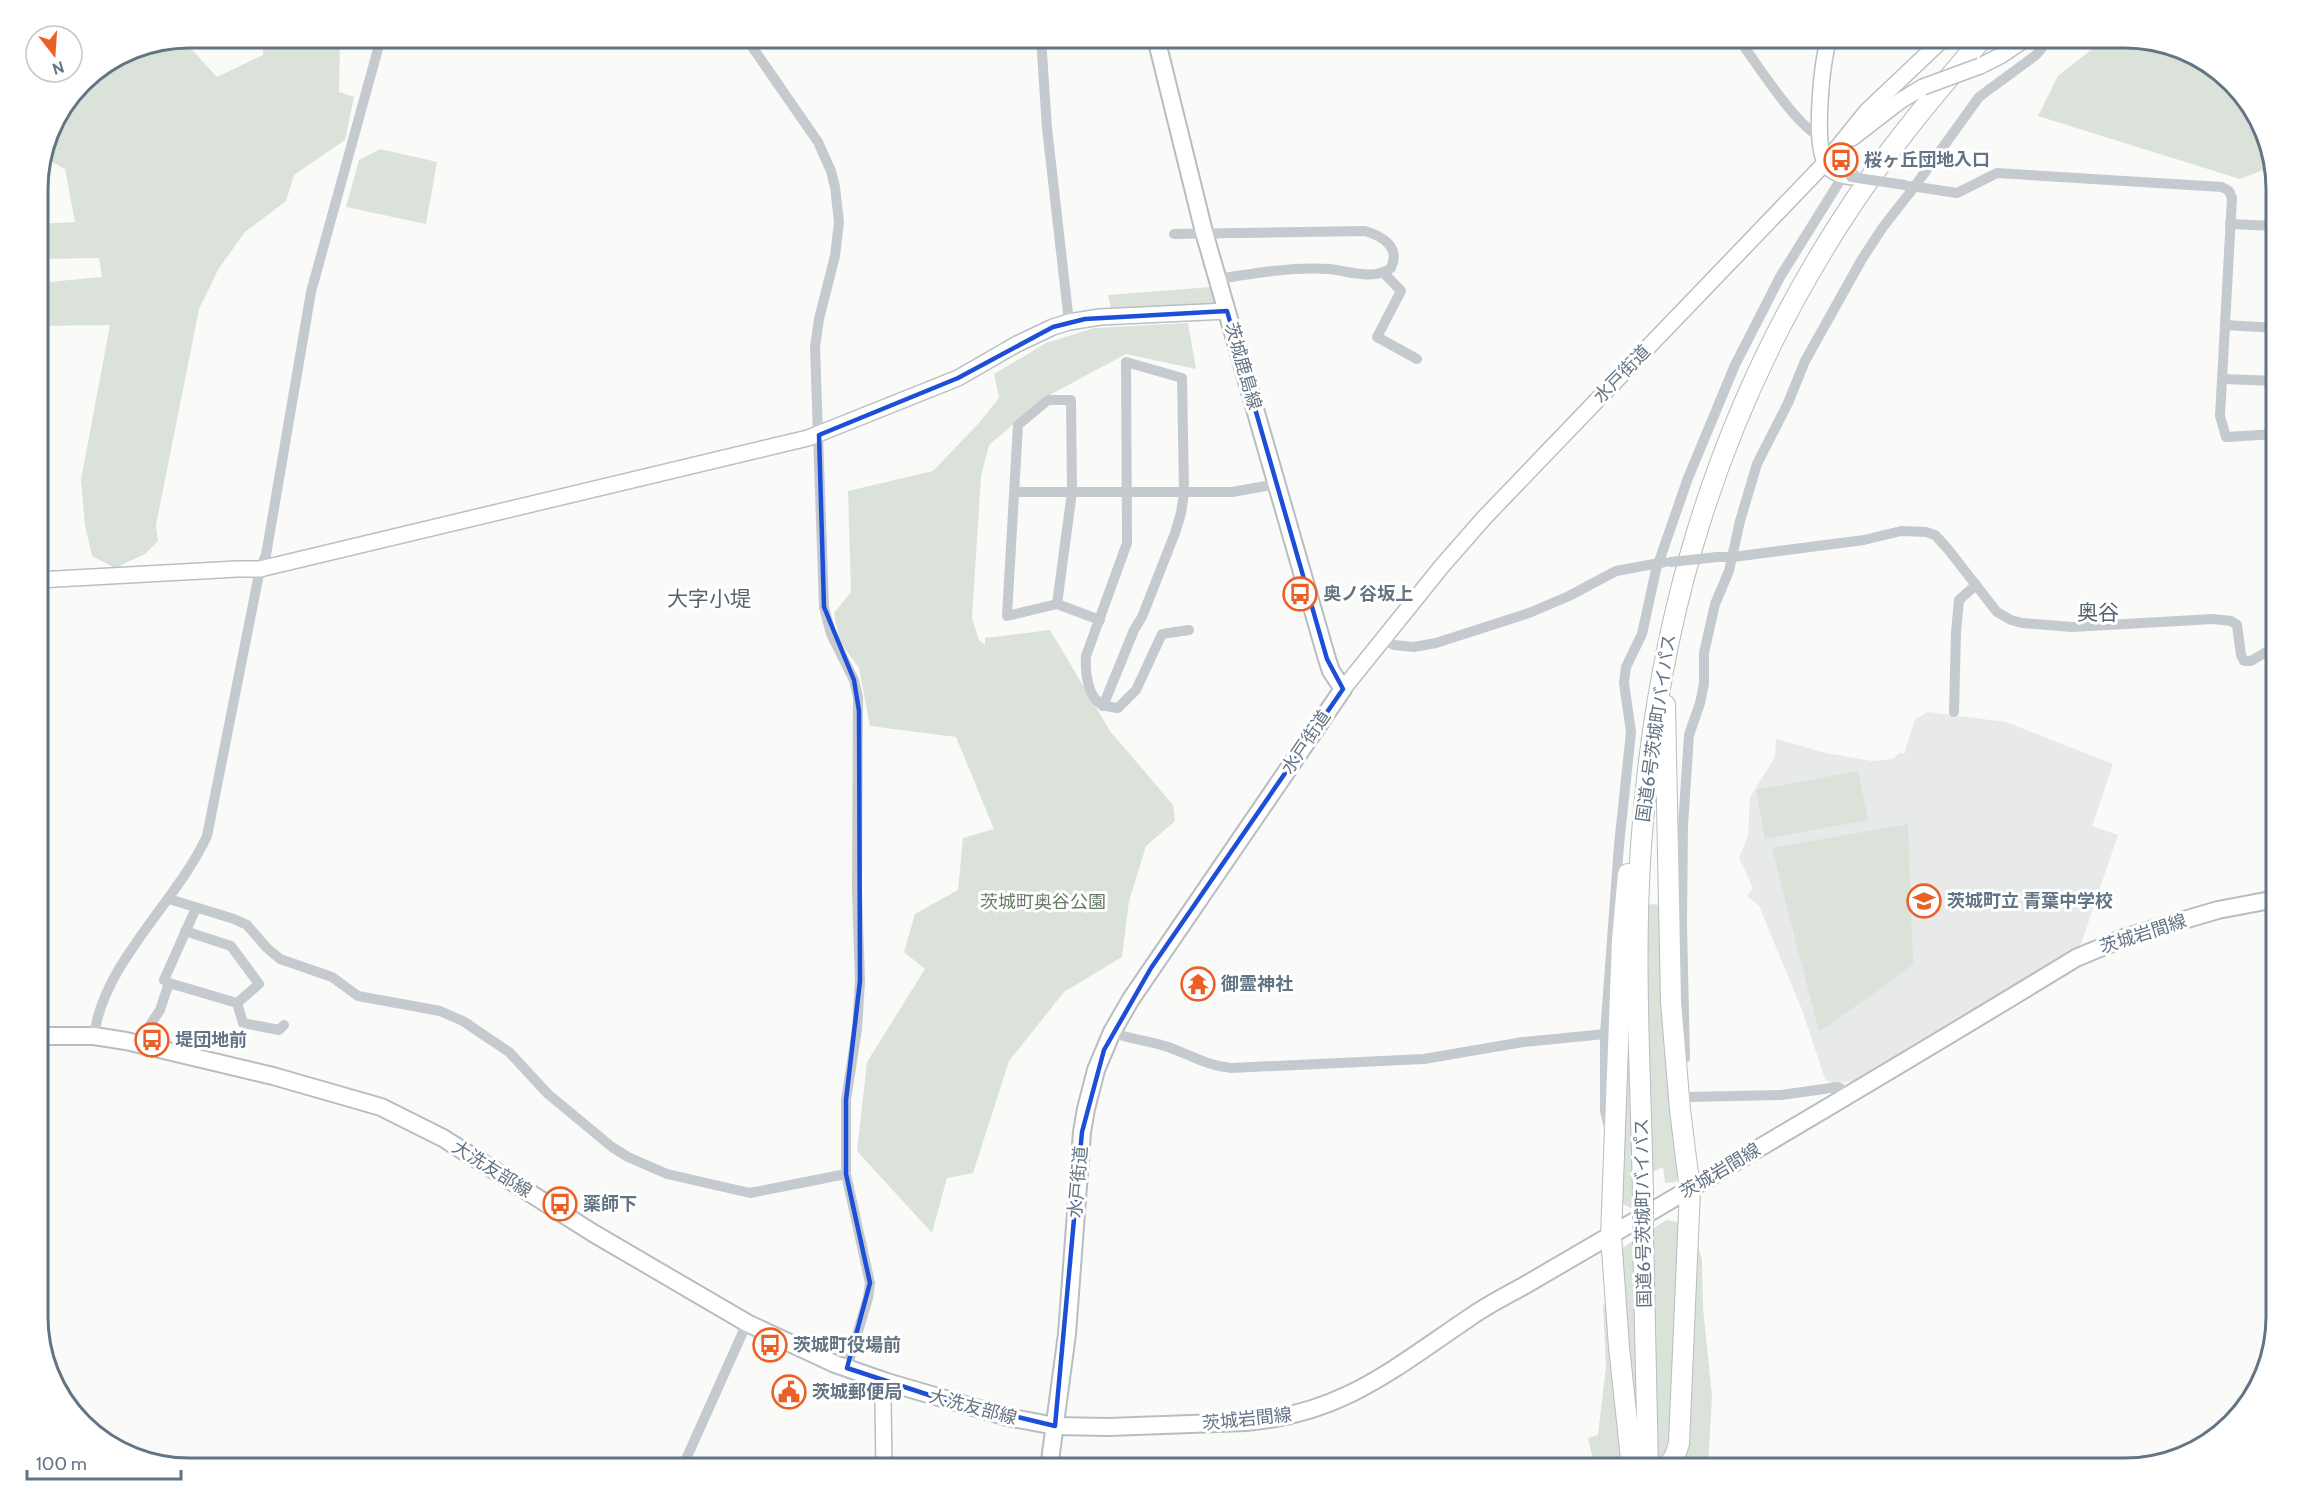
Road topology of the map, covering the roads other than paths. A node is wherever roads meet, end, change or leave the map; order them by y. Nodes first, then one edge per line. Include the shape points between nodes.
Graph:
1 (378, 48) edge
2 (753, 48) edge
3 (1042, 48) edge
4 (1158, 48) edge
5 (1745, 48) edge
6 (1827, 48) edge
7 (1933, 48) edge
8 (1974, 48) edge
9 (2012, 48) edge
10 (2042, 48) edge
11 (1821, 137) junction
12 (1829, 158) junction
13 (1847, 176) junction
14 (1910, 185) junction
15 (2230, 224) junction
16 (2266, 226) edge
17 (1204, 232) junction
18 (1174, 234) dead end
19 (1384, 273) junction
20 (1218, 279) junction
21 (1227, 311) junction
22 (1069, 322) junction
23 (2225, 325) junction
24 (2266, 327) edge
25 (1417, 358) dead end
26 (2223, 379) junction
27 (2266, 381) edge
28 (819, 435) junction
29 (2266, 435) edge
30 (1277, 484) junction
31 (1014, 492) junction
32 (1072, 492) junction
33 (1128, 493) junction
34 (1184, 493) junction
35 (1733, 557) junction
36 (1665, 562) junction
37 (260, 569) junction
38 (48, 580) edge
39 (1976, 585) junction
40 (1057, 604) junction
41 (1100, 620) junction
42 (1189, 630) dead end
43 (1382, 639) junction
44 (2266, 652) edge
45 (1665, 655) junction
46 (1343, 689) junction
47 (1657, 698) junction
48 (1103, 705) junction
49 (1954, 712) dead end
50 (169, 899) junction
51 (2266, 901) edge
52 (196, 908) junction
53 (185, 931) junction
54 (169, 982) junction
55 (237, 1003) junction
56 (284, 1025) dead end
57 (1112, 1032) junction
58 (1605, 1034) junction
59 (48, 1036) edge
60 (94, 1036) junction
61 (142, 1045) junction
62 (1850, 1094) junction
63 (1683, 1104) junction
64 (1615, 1141) junction
65 (846, 1174) junction
66 (1690, 1190) junction
67 (1611, 1236) junction
68 (747, 1323) junction
69 (847, 1368) junction
70 (887, 1382) junction
71 (1055, 1426) junction
72 (686, 1458) edge
73 (884, 1458) edge
74 (1050, 1458) edge
75 (1631, 1458) edge
76 (1648, 1458) edge
77 (1674, 1458) edge

1 - 37 street via 318,260 266,555
2 - 28 street via 818,142 835,187 835,256 815,347
3 - 22 street
4 - 17 main road, 茨城鹿島線
5 - 11 street via 1800,122
6 - 11 street
7 - 12 street, 水戸街道 via 1867,111
8 - 45 highway, 国道6号茨城町バイパス via 1874,172 1791,304 1720,459 1694,536
9 - 12 street, 水戸街道, bridge via 1980,66 1923,87
10 - 14 street via 1979,97
11 - 12 street
12 - 13 street via 1836,173
12 - 43 street, 水戸街道 via 1484,518
13 - 14 street, bridge
13 - 36 street via 1780,277 1735,365 1688,478
14 - 15 street via 1958,193 1997,173 2222,187 2232,198
14 - 35 street via 1862,259 1805,361 1757,464
15 - 16 street
15 - 23 street
17 - 18 street
17 - 19 street via 1365,231 1380,235 1391,247 1393,263
17 - 20 main road, 茨城鹿島線
19 - 20 street via 1269,270
19 - 25 street via 1401,291 1377,337
20 - 21 main road, 茨城鹿島線
21 - 22 street
21 - 30 main road, 茨城鹿島線
22 - 28 street via 1032,337 957,378
23 - 24 street
23 - 26 street
26 - 27 street
26 - 29 street via 2220,417 2226,437
28 - 37 street
28 - 65 street via 824,607 831,634 854,680 859,711 860,981 846,1100
30 - 34 street via 1232,492
30 - 46 main road, 茨城鹿島線 via 1327,659
31 - 32 street
31 - 32 street via 1018,425 1048,400 1071,400
31 - 40 street via 1007,616
32 - 33 street
32 - 40 street
33 - 34 street
33 - 34 street via 1126,362 1182,378
33 - 41 street via 1125,552
34 - 48 street via 1175,533
35 - 36 street, bridge
35 - 39 street via 1915,530 1935,535
35 - 63 street via 1714,604 1704,653 1704,684 1689,735 1682,925
36 - 43 street via 1616,571 1529,613 1436,643 1414,647
36 - 58 street via 1624,683 1631,732
37 - 38 street
37 - 50 street via 207,836
39 - 44 street via 1996,612 2022,623 2081,627 2231,621 2237,625 2244,661
39 - 49 street via 1959,600
40 - 41 street
41 - 48 street via 1086,656 1085,670 1094,698
42 - 48 street via 1161,634 1136,690 1118,708
43 - 46 street, 水戸街道
45 - 47 highway, 国道6号茨城町バイパス
45 - 63 highway via 1671,1002
46 - 57 main road, 水戸街道 via 1151,968
47 - 64 highway via 1644,725 1635,800 1622,940
47 - 76 highway, 国道6号茨城町バイパス, bridge via 1645,797 1638,930
50 - 52 street
50 - 60 street via 108,988
51 - 62 main road, 茨城岩間線 via 2218,910 2101,946
52 - 53 street
52 - 65 street via 247,926 280,959 332,977 358,996 429,1008 463,1021 509,1052 548,1094 612,1148 667,1174 750,1193
53 - 54 street via 164,980
53 - 55 street via 231,946 259,984
54 - 55 street
54 - 61 street
55 - 56 street via 243,1023 279,1030
57 - 58 street via 1167,1046 1212,1066 1231,1068 1424,1059 1523,1042
57 - 71 main road, 水戸街道 via 1090,1089 1082,1132 1067,1334
58 - 64 street via 1605,1111
59 - 60 main road, 大洗友部線
60 - 61 main road, 大洗友部線
61 - 68 main road, 大洗友部線 via 294,1082 401,1116
62 - 63 street via 1838,1087
62 - 66 main road, 茨城岩間線
63 - 66 highway
64 - 67 highway
65 - 69 street via 870,1283
66 - 67 main road, 茨城岩間線
66 - 77 highway via 1679,1443
67 - 71 main road, 茨城岩間線 via 1472,1316 1368,1386 1315,1409 1246,1422
67 - 75 highway
68 - 69 main road, 大洗友部線
68 - 72 street
69 - 70 main road, 大洗友部線
70 - 71 main road, 大洗友部線
70 - 73 street via 883,1401
71 - 74 main road, 水戸街道

